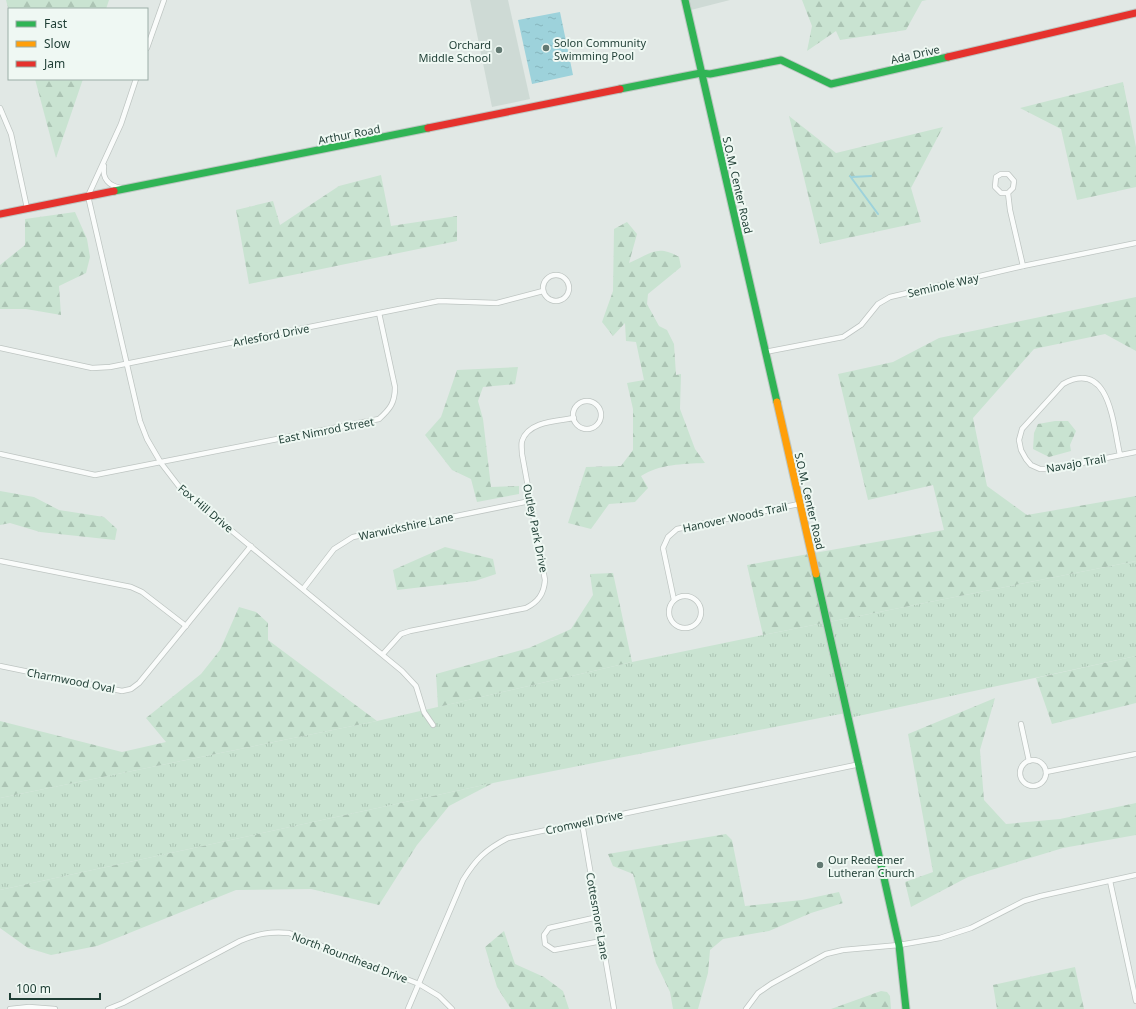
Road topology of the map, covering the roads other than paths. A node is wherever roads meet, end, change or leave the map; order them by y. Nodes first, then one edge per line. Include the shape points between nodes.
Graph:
1 (164, 0) edge
2 (685, 0) edge
3 (1136, 13) edge
4 (148, 45) edge
5 (701, 73) junction
6 (136, 80) edge
7 (0, 108) edge
8 (104, 161) junction
9 (129, 190) junction
10 (1008, 193) junction
11 (88, 196) junction
12 (27, 208) junction
13 (0, 214) edge
14 (1136, 243) edge
15 (1023, 266) junction
16 (543, 291) junction
17 (379, 313) junction
18 (0, 348) edge
19 (765, 352) junction
20 (126, 364) junction
21 (574, 418) junction
22 (1136, 452) edge
23 (0, 454) edge
24 (1120, 455) junction
25 (161, 463) junction
26 (530, 501) junction
27 (799, 504) junction
28 (251, 546) junction
29 (0, 561) edge
30 (303, 589) junction
31 (674, 600) junction
32 (186, 626) junction
33 (383, 654) junction
34 (0, 666) edge
35 (433, 724) dead end
36 (1021, 724) dead end
37 (1136, 754) edge
38 (1029, 761) junction
39 (860, 764) junction
40 (1046, 772) junction
41 (582, 823) junction
42 (1136, 875) edge
43 (1110, 881) junction
44 (598, 917) junction
45 (602, 941) junction
46 (899, 945) junction
47 (419, 984) junction
48 (1136, 1001) edge
49 (10, 1009) edge
50 (55, 1009) edge
51 (108, 1009) edge
52 (408, 1009) edge
53 (452, 1009) edge
54 (614, 1009) edge
55 (746, 1009) edge
56 (906, 1009) edge

1 - 4 street
2 - 5 street, S.O.M. Center Road
3 - 5 street, Ada Drive via 832,84 782,60 710,74
5 - 9 street, Arthur Road
5 - 19 street, S.O.M. Center Road
6 - 8 street via 121,124
7 - 12 street via 11,134
8 - 9 street via 103,171 110,185
8 - 11 street
9 - 11 street, Arthur Road
10 - 10 street via 1013,188 1014,181 1008,174 1001,174 994,180 995,186 1001,193
10 - 15 street
11 - 12 street, Arthur Road
11 - 20 street, Fox Hill Drive
12 - 13 street, Arthur Road
14 - 15 street, Seminole Way
15 - 19 street, Seminole Way via 890,297 878,304 861,325 843,337
16 - 16 street via 545,280 552,275 563,277 568,284 567,296 560,301 548,298
16 - 17 street, Arlesford Drive via 505,302 447,300
17 - 20 street, Arlesford Drive
17 - 25 street, East Nimrod Street via 395,387 395,399 389,410 379,419
18 - 20 street, Arlesford Drive via 92,368
19 - 27 street, S.O.M. Center Road
20 - 25 street, Fox Hill Drive via 140,420 147,439
21 - 21 street via 575,409 585,402 597,406 601,414 599,423 591,428 578,426
21 - 26 street, Outley Park Drive via 538,425 528,432 522,441
22 - 24 street, Navajo Trail
23 - 25 street, East Nimrod Street via 95,475
24 - 24 street, Navajo Trail via 1052,469 1040,469 1026,459 1019,440 1022,429 1063,384 1084,377 1100,384 1107,399
25 - 28 street, Fox Hill Drive via 181,489
26 - 30 street, Warwickshire Lane via 353,537 334,549
26 - 33 street, Outley Park Drive via 545,580 544,591 534,604 526,608 410,631 401,634
27 - 31 street, Hanover Woods Trail via 676,529 668,537 663,548
27 - 39 street, S.O.M. Center Road
28 - 30 street, Fox Hill Drive
28 - 32 street, Charmwood Oval
29 - 32 street via 131,587 145,594
30 - 33 street, Fox Hill Drive
31 - 31 street, Hanover Woods Trail via 669,610 671,620 680,627 695,625 702,611 698,601 688,596
32 - 34 street, Charmwood Oval via 139,684 131,689 122,690
33 - 35 street, Fox Hill Drive via 416,686 424,712
36 - 38 street
37 - 40 street
38 - 40 street via 1041,762
38 - 40 street via 1020,770 1024,783 1032,787 1041,784
39 - 41 street, Cromwell Drive
39 - 46 street, S.O.M. Center Road
41 - 44 street, Cottesmore Lane
41 - 47 street, Cromwell Drive via 508,838 483,853 463,880
42 - 43 street
43 - 46 street via 1024,901 971,928 940,938
43 - 48 street
44 - 45 street, Cottesmore Lane
44 - 45 street via 549,928 544,940 545,944 554,950
45 - 54 street, Cottesmore Lane
46 - 55 street via 826,954 771,984 758,993
46 - 56 street, S.O.M. Center Road
47 - 51 street, North Roundhead Drive via 289,933 272,932 256,934 240,941
47 - 52 street, Cromwell Drive
47 - 53 street, North Roundhead Drive via 439,996
49 - 50 street

